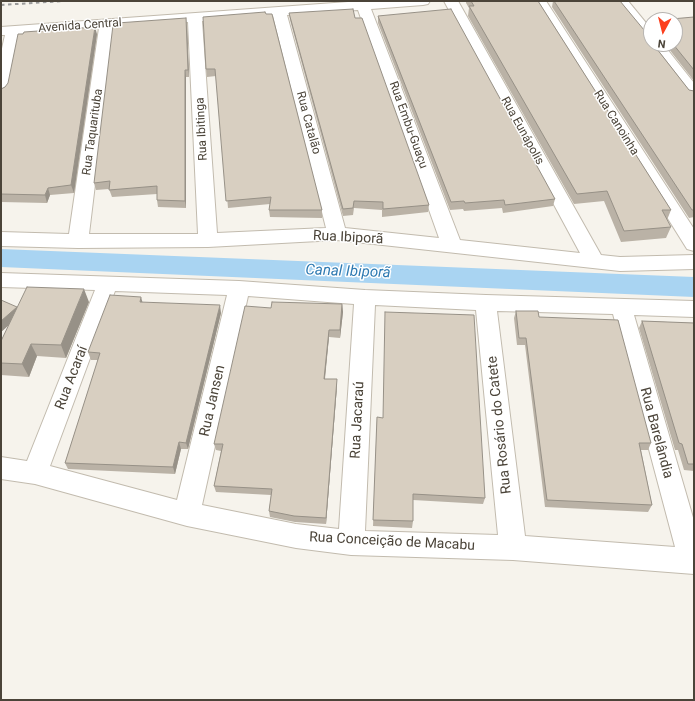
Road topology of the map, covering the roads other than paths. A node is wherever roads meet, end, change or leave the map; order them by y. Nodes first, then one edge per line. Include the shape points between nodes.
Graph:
1 (423, 1) edge
2 (451, 1) edge
3 (539, 1) edge
4 (622, 1) edge
5 (363, 5) junction
6 (279, 11) junction
7 (195, 17) junction
8 (107, 24) junction
9 (643, 28) edge
10 (7, 31) edge
11 (661, 52) edge
12 (1, 90) edge
13 (694, 93) edge
14 (337, 234) junction
15 (1, 239) edge
16 (208, 240) junction
17 (78, 241) junction
18 (694, 244) edge
19 (452, 246) junction
20 (594, 260) junction
21 (694, 262) edge
22 (1, 280) edge
23 (108, 283) junction
24 (239, 288) junction
25 (365, 297) junction
26 (486, 303) junction
27 (621, 306) junction
28 (694, 309) edge
29 (1, 468) edge
30 (35, 473) junction
31 (187, 514) junction
32 (351, 543) junction
33 (513, 548) junction
34 (693, 561) edge

1 - 5 street, Avenida Central
2 - 20 street, Rua Eunápolis
3 - 18 street, Rua Canoinha
4 - 9 street
5 - 6 street, Avenida Central
5 - 19 street, Rua Embu-Guaçu
6 - 7 street, Avenida Central
6 - 14 street, Rua Catalão
7 - 8 street, Avenida Central
7 - 16 street, Rua Ibitinga
8 - 10 street, Avenida Central
8 - 17 street, Rua Taquarituba
10 - 12 street
11 - 13 street
14 - 16 street, Rua Ibiporã
14 - 19 street, Rua Ibiporã
15 - 17 street, Rua Ibiporã
16 - 17 street, Rua Ibiporã
19 - 20 street, Rua Ibiporã
20 - 21 street, Rua Ibiporã via 620,264
22 - 23 street
23 - 24 street
23 - 30 street, Rua Acaraí
24 - 25 street
24 - 31 street, Rua Jansen
25 - 26 street
25 - 32 street, Rua Jacaraú
26 - 27 street
26 - 33 street, Rua Rosário do Catete
27 - 28 street
27 - 34 street, Rua Barelândia
29 - 30 street, Rua Conceição de Macabu
30 - 31 street, Rua Conceição de Macabu
31 - 32 street, Rua Conceição de Macabu via 296,536
32 - 33 street, Rua Conceição de Macabu
33 - 34 street, Rua Conceição de Macabu

